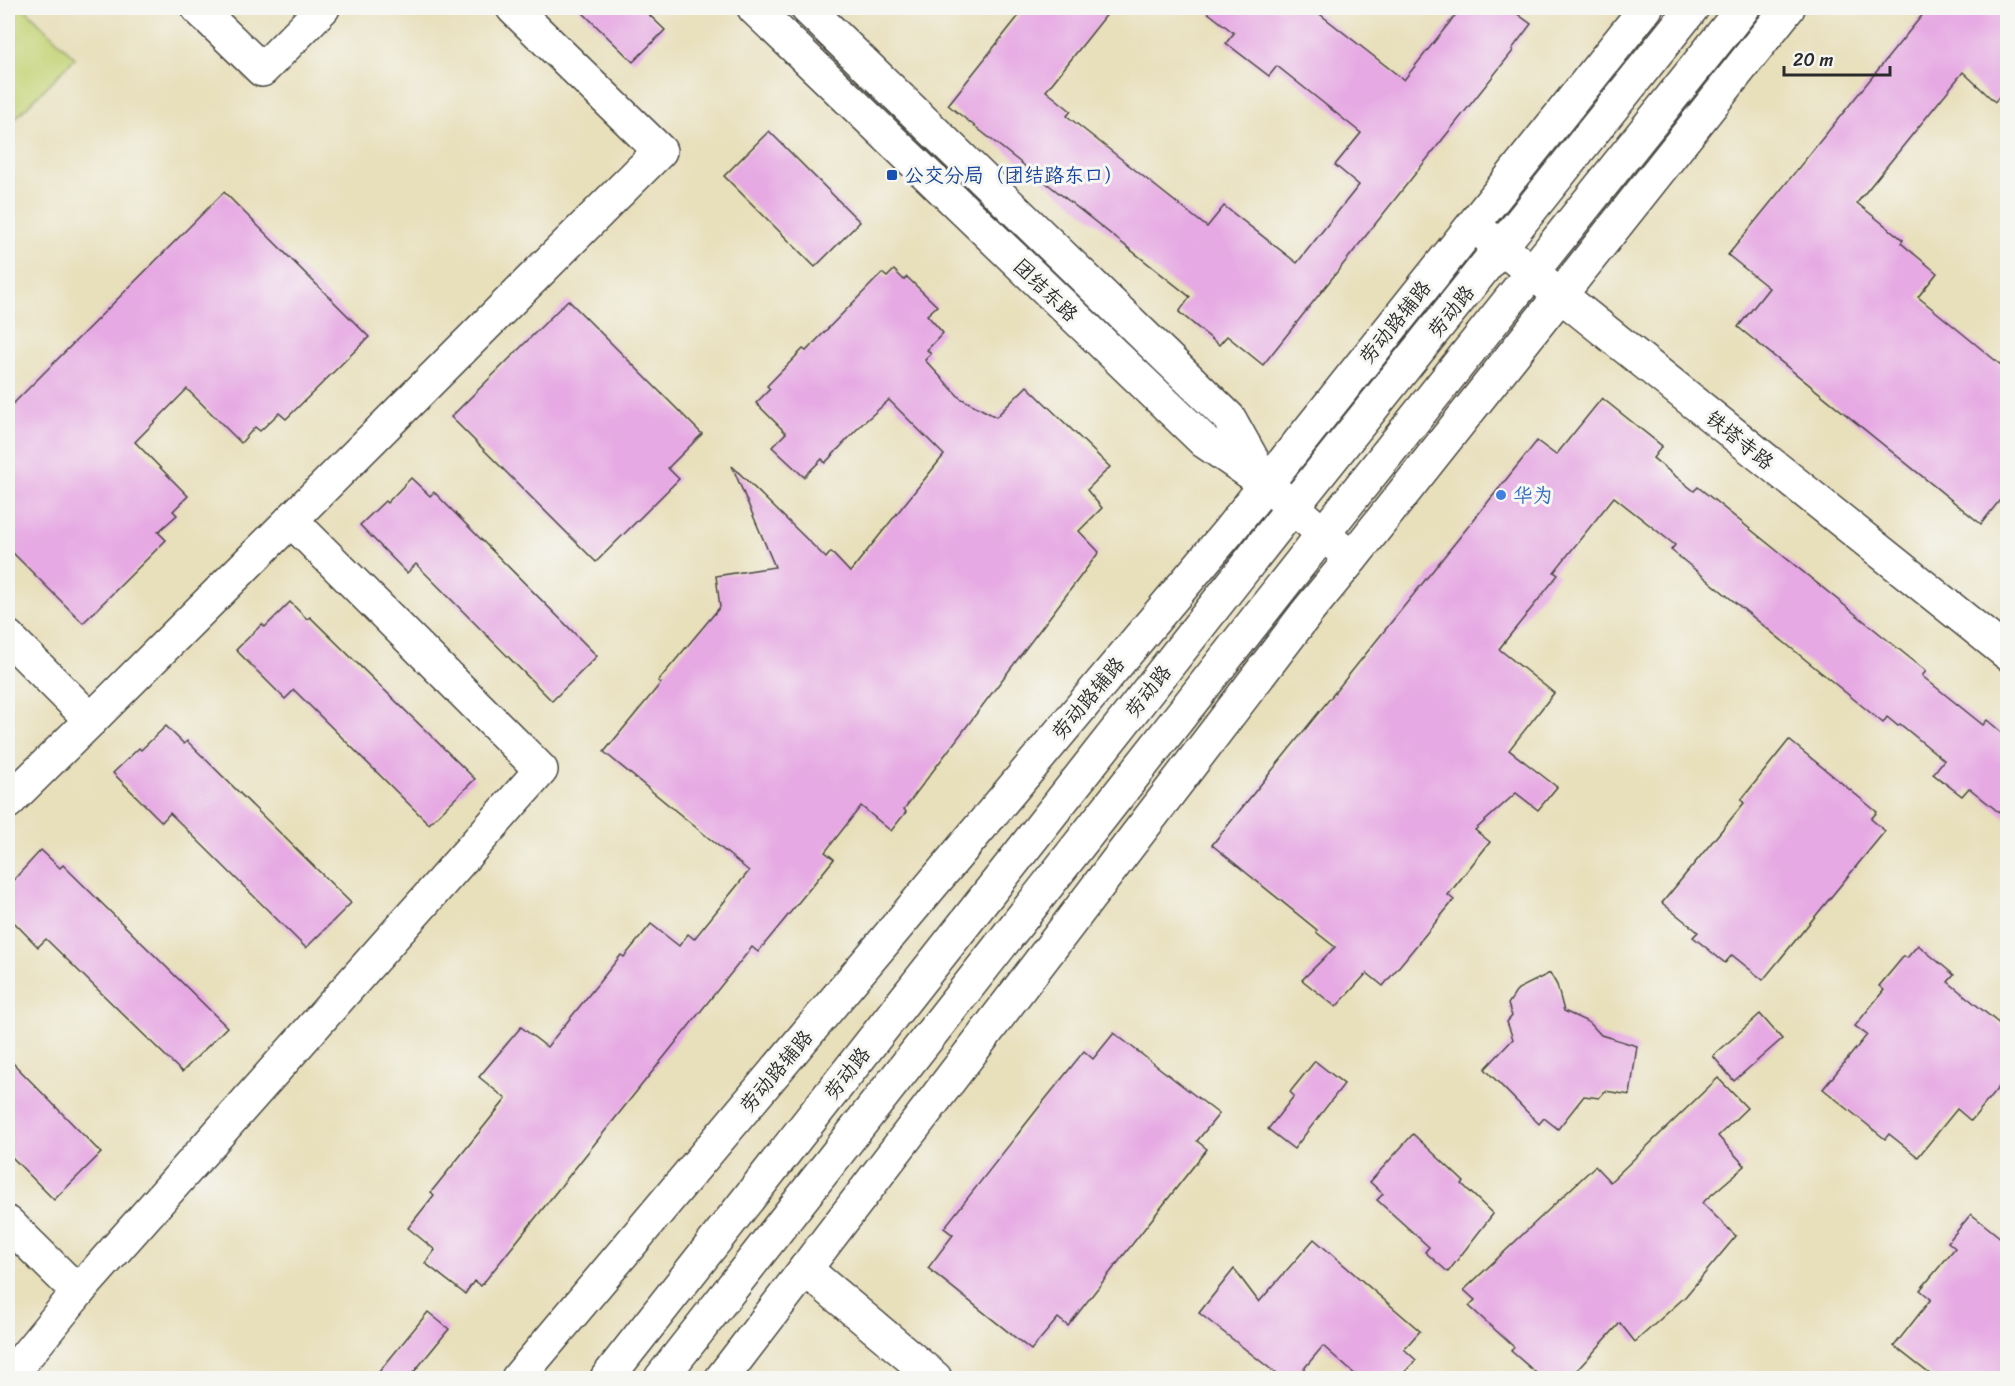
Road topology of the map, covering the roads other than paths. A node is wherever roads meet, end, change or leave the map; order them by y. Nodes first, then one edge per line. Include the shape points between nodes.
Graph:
1 (198, 8) edge
2 (322, 8) edge
3 (513, 8) edge
4 (754, 8) edge
5 (807, 8) edge
6 (1646, 8) edge
7 (1692, 8) edge
8 (1743, 8) edge
9 (1788, 8) edge
10 (1473, 225) junction
11 (1502, 248) junction
12 (1532, 273) junction
13 (1560, 295) junction
14 (1265, 483) junction
15 (1292, 508) junction
16 (291, 520) junction
17 (1323, 534) junction
18 (1351, 559) junction
19 (8, 637) edge
20 (2007, 654) edge
21 (91, 720) junction
22 (8, 802) edge
23 (8, 1223) edge
24 (805, 1269) junction
25 (78, 1292) junction
26 (8, 1378) edge
27 (518, 1378) edge
28 (607, 1378) edge
29 (661, 1378) edge
30 (722, 1378) edge
31 (935, 1378) edge

1 - 2 street via 262,70
3 - 16 street via 660,151
4 - 14 street, 团结东路 via 1205,442
5 - 14 street via 1229,418
6 - 10 street, 劳动路辅路
7 - 11 street, 劳动路
8 - 12 street, 劳动路
9 - 13 street
10 - 11 street, 铁塔寺路
10 - 14 street, 劳动路辅路
11 - 12 street, 铁塔寺路
11 - 15 street, 劳动路
12 - 13 street, 铁塔寺路
12 - 17 street, 劳动路
13 - 18 street
13 - 20 street, 铁塔寺路
14 - 15 street, 团结东路
14 - 27 street, 劳动路辅路
15 - 17 street, 团结东路
15 - 28 street, 劳动路
16 - 21 street
16 - 25 street via 541,770
17 - 18 street, 团结东路
17 - 29 street, 劳动路
18 - 24 street
19 - 21 street
21 - 22 street
23 - 25 street
24 - 30 street
24 - 31 street
25 - 26 street

